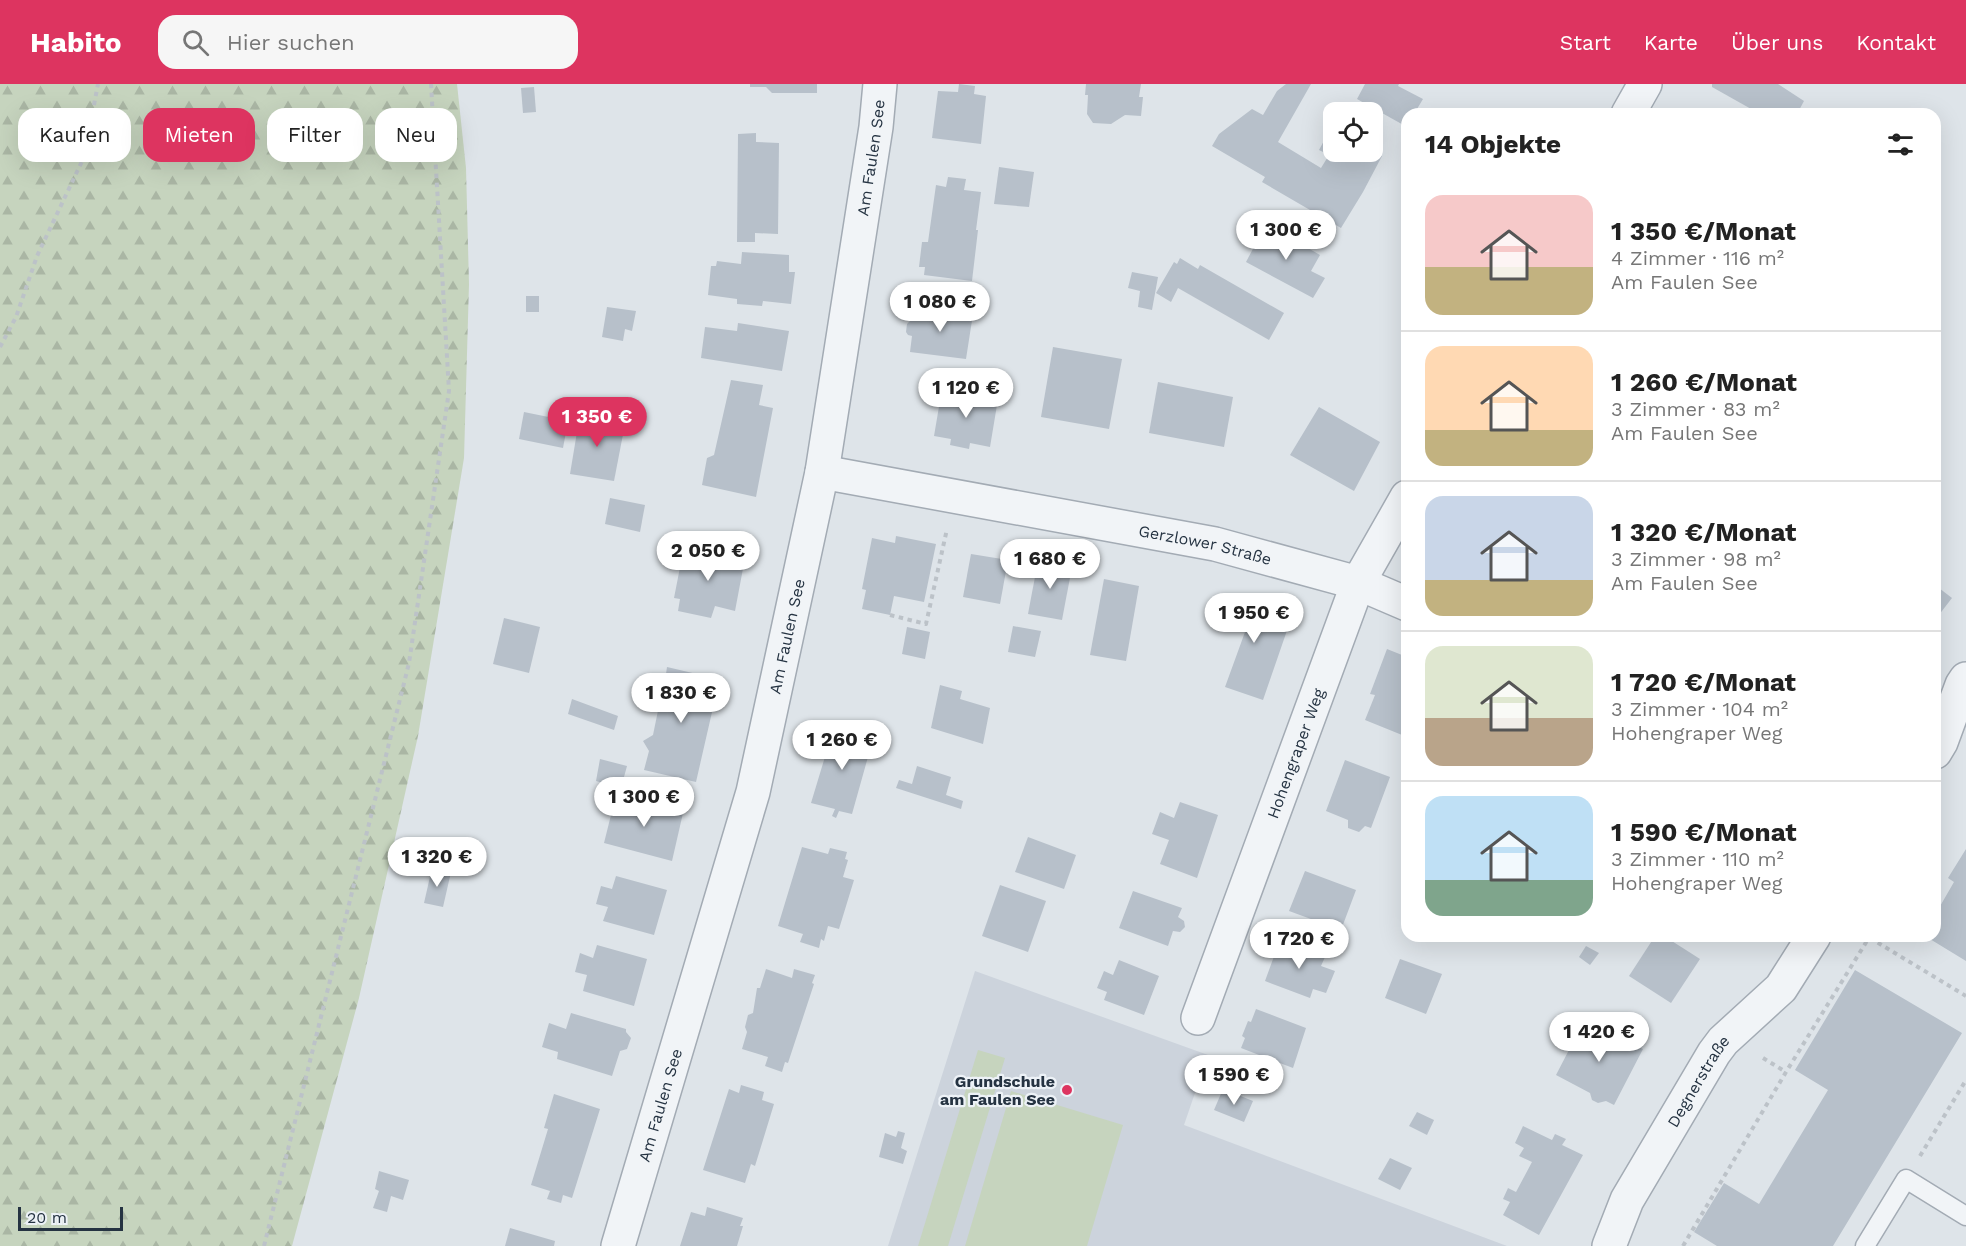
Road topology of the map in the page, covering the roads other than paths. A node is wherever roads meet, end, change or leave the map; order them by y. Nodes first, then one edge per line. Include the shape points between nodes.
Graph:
1 (880, 84) edge
2 (1645, 84) edge
3 (1631, 108) edge
4 (822, 472) junction
5 (1401, 508) edge
6 (1358, 583) junction
7 (1401, 601) edge
8 (1966, 679) edge
9 (1941, 742) edge
10 (1810, 942) edge
11 (1198, 1018) dead end
12 (1966, 1216) edge
13 (618, 1246) edge
14 (1609, 1246) edge
15 (1865, 1246) edge

1 - 4 street, Am Faulen See
2 - 3 street
4 - 6 street, Gerzlower Straße via 1215,544
4 - 13 street, Am Faulen See via 753,792
5 - 6 street, Hohengraper Weg
6 - 7 street, Gerzlower Straße
6 - 11 street, Hohengraper Weg
8 - 9 street
10 - 14 street, Degnerstraße via 1781,988 1714,1053 1627,1200
12 - 15 lane via 1906,1179

